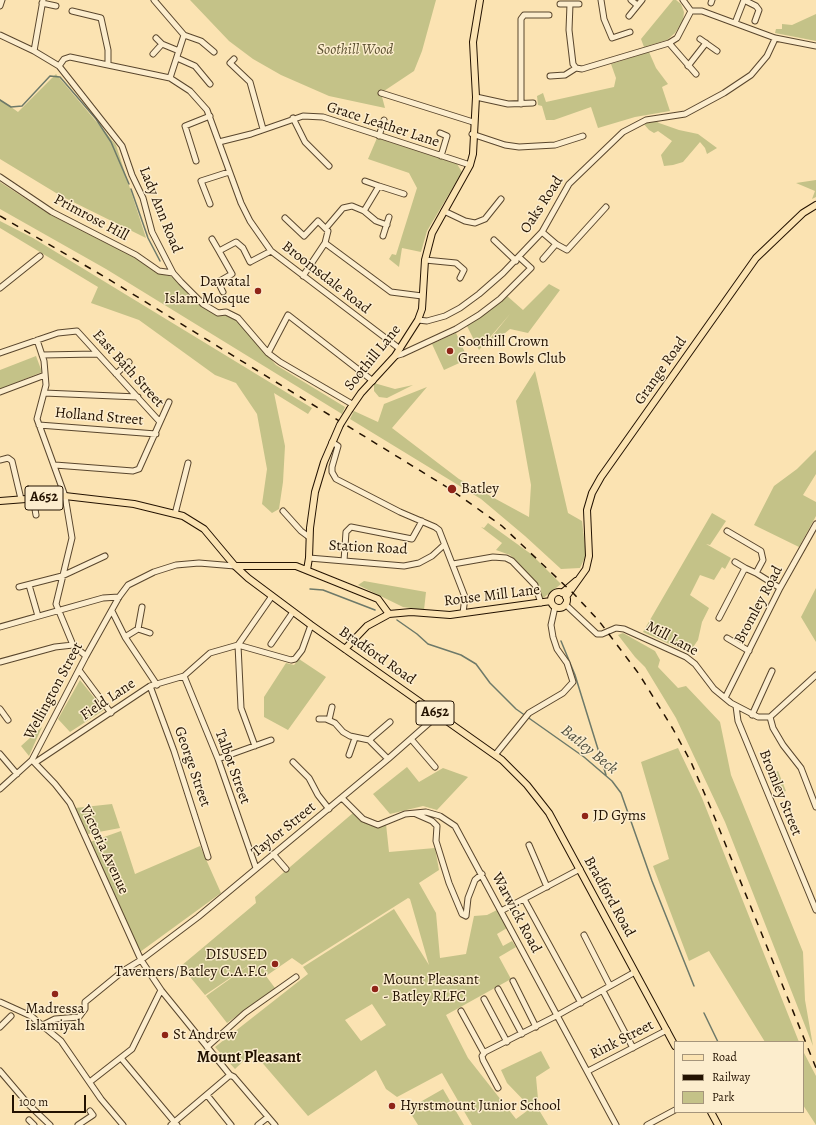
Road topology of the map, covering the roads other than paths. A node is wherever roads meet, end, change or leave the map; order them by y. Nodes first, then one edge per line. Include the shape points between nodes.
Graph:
1 (2, 0) edge
2 (154, 0) edge
3 (480, 0) edge
4 (601, 0) edge
5 (631, 0) edge
6 (642, 0) edge
7 (683, 0) edge
8 (744, 0) edge
9 (43, 2) edge
10 (560, 4) dead end
11 (570, 4) junction
12 (579, 4) dead end
13 (637, 5) junction
14 (0, 6) edge
15 (56, 6) dead end
16 (72, 11) dead end
17 (691, 11) junction
18 (549, 15) dead end
19 (629, 16) dead end
20 (756, 21) dead end
21 (734, 23) junction
22 (630, 32) dead end
23 (0, 35) edge
24 (184, 35) junction
25 (156, 38) dead end
26 (700, 38) dead end
27 (774, 41) dead end
28 (670, 43) junction
29 (162, 44) junction
30 (706, 44) junction
31 (816, 46) edge
32 (34, 50) junction
33 (179, 51) junction
34 (717, 51) dead end
35 (214, 52) dead end
36 (153, 54) dead end
37 (177, 58) junction
38 (234, 59) dead end
39 (108, 65) junction
40 (59, 66) junction
41 (688, 66) junction
42 (576, 68) junction
43 (696, 74) dead end
44 (550, 76) dead end
45 (170, 78) junction
46 (210, 84) dead end
47 (381, 93) dead end
48 (476, 97) junction
49 (533, 103) dead end
50 (521, 104) junction
51 (210, 116) junction
52 (293, 118) junction
53 (384, 120) dead end
54 (473, 122) junction
55 (263, 129) junction
56 (440, 133) dead end
57 (472, 134) junction
58 (379, 136) junction
59 (583, 136) dead end
60 (219, 142) junction
61 (441, 156) junction
62 (196, 161) dead end
63 (470, 165) junction
64 (329, 166) dead end
65 (229, 172) junction
66 (0, 178) edge
67 (365, 181) dead end
68 (379, 186) junction
69 (404, 194) dead end
70 (501, 199) dead end
71 (210, 204) dead end
72 (816, 205) edge
73 (606, 207) dead end
74 (364, 211) junction
75 (444, 211) junction
76 (389, 217) dead end
77 (285, 218) dead end
78 (387, 225) junction
79 (326, 228) junction
80 (542, 232) junction
81 (383, 236) dead end
82 (212, 239) dead end
83 (494, 240) dead end
84 (325, 243) junction
85 (556, 244) junction
86 (219, 251) junction
87 (272, 251) junction
88 (40, 256) dead end
89 (517, 259) junction
90 (543, 259) dead end
91 (425, 260) junction
92 (173, 273) junction
93 (303, 276) junction
94 (460, 278) dead end
95 (0, 288) edge
96 (223, 292) dead end
97 (422, 296) junction
98 (418, 320) junction
99 (37, 340) junction
100 (400, 349) junction
101 (0, 353) edge
102 (268, 353) junction
103 (97, 354) junction
104 (42, 355) junction
105 (395, 356) junction
106 (129, 362) dead end
107 (116, 374) junction
108 (45, 375) junction
109 (373, 381) junction
110 (0, 392) edge
111 (44, 393) junction
112 (138, 397) junction
113 (169, 402) dead end
114 (351, 407) junction
115 (160, 422) junction
116 (39, 426) junction
117 (156, 434) junction
118 (332, 442) junction
119 (0, 460) edge
120 (188, 464) dead end
121 (55, 465) junction
122 (65, 496) junction
123 (33, 498) junction
124 (21, 499) junction
125 (0, 501) edge
126 (283, 510) dead end
127 (175, 514) junction
128 (36, 515) dead end
129 (422, 522) junction
130 (816, 524) edge
131 (726, 529) dead end
132 (309, 536) junction
133 (444, 545) junction
134 (105, 556) dead end
135 (309, 558) junction
136 (344, 561) junction
137 (735, 562) dead end
138 (453, 564) junction
139 (235, 566) junction
140 (745, 568) junction
141 (306, 570) junction
142 (756, 572) junction
143 (62, 576) junction
144 (29, 585) junction
145 (19, 587) dead end
146 (780, 588) junction
147 (564, 595) junction
148 (272, 596) junction
149 (119, 597) junction
150 (551, 601) junction
151 (541, 603) junction
152 (565, 604) junction
153 (142, 607) dead end
154 (555, 607) junction
155 (57, 610) junction
156 (112, 611) junction
157 (294, 612) junction
158 (463, 613) junction
159 (389, 614) junction
160 (38, 616) junction
161 (719, 618) dead end
162 (311, 625) junction
163 (0, 627) edge
164 (138, 629) junction
165 (150, 633) dead end
166 (125, 636) junction
167 (727, 638) dead end
168 (271, 644) dead end
169 (73, 645) junction
170 (238, 645) junction
171 (345, 649) junction
172 (748, 651) junction
173 (86, 656) junction
174 (0, 662) edge
175 (79, 670) junction
176 (772, 671) dead end
177 (816, 675) edge
178 (184, 676) junction
179 (157, 685) junction
180 (150, 686) junction
181 (725, 698) junction
182 (736, 706) junction
183 (332, 707) dead end
184 (0, 709) edge
185 (111, 713) junction
186 (438, 715) junction
187 (752, 715) junction
188 (770, 717) junction
189 (319, 719) dead end
190 (8, 720) dead end
191 (329, 720) junction
192 (390, 722) dead end
193 (355, 738) junction
194 (410, 739) junction
195 (271, 740) dead end
196 (369, 740) junction
197 (255, 746) junction
198 (0, 754) edge
199 (349, 755) dead end
200 (495, 755) junction
201 (218, 759) junction
202 (388, 759) junction
203 (34, 761) junction
204 (293, 762) dead end
205 (435, 767) dead end
206 (17, 774) junction
207 (0, 789) edge
208 (342, 798) junction
209 (816, 807) edge
210 (328, 809) junction
211 (415, 813) junction
212 (529, 845) dead end
213 (273, 854) junction
214 (208, 857) dead end
215 (256, 868) junction
216 (286, 869) dead end
217 (580, 869) junction
218 (482, 874) junction
219 (547, 887) junction
220 (524, 899) junction
221 (816, 910) edge
222 (502, 911) junction
223 (584, 935) dead end
224 (141, 960) junction
225 (635, 972) junction
226 (296, 977) dead end
227 (513, 981) dead end
228 (610, 986) junction
229 (498, 989) dead end
230 (161, 990) junction
231 (602, 991) junction
232 (484, 999) dead end
233 (0, 1002) edge
234 (581, 1003) junction
235 (463, 1011) dead end
236 (558, 1015) junction
237 (11, 1016) dead end
238 (43, 1025) junction
239 (0, 1027) edge
240 (536, 1027) junction
241 (667, 1030) junction
242 (522, 1034) junction
243 (507, 1042) junction
244 (674, 1044) edge
245 (207, 1047) junction
246 (633, 1048) junction
247 (484, 1054) junction
248 (121, 1058) junction
249 (0, 1071) edge
250 (588, 1071) junction
251 (230, 1074) junction
252 (90, 1081) junction
253 (498, 1088) dead end
254 (207, 1095) junction
255 (90, 1111) dead end
256 (674, 1111) edge
257 (712, 1113) edge
258 (268, 1116) junction
259 (658, 1119) junction
260 (29, 1120) dead end
261 (174, 1124) edge
262 (34, 1125) edge
263 (50, 1125) edge
264 (78, 1125) edge
265 (123, 1125) edge
266 (232, 1125) edge
267 (258, 1125) edge
268 (275, 1125) edge
269 (616, 1125) edge
270 (647, 1125) edge
271 (662, 1125) edge
272 (718, 1125) edge

1 - 14 street
2 - 24 street
3 - 48 main road, Soothill Lane via 474,42
4 - 22 street via 604,20 612,38
5 - 13 street
6 - 13 street
7 - 17 street
8 - 20 street via 759,10
8 - 21 street
9 - 15 street
9 - 32 street
10 - 11 street
11 - 12 street
11 - 42 street via 571,53
13 - 19 street
16 - 39 street via 101,18 108,50
17 - 21 street via 702,11
17 - 28 street via 677,38
18 - 50 street via 524,15 521,19
21 - 31 street via 776,38
23 - 32 street, Lady Ann Road
24 - 33 street
24 - 35 street via 201,41
25 - 29 street
26 - 30 street
27 - 80 street, Oaks Road via 767,56 751,74 724,93 685,114 643,121 623,132 569,184
28 - 41 street
28 - 42 street via 582,69
29 - 33 street
29 - 36 street
30 - 34 street
30 - 41 street
32 - 40 street, Lady Ann Road
33 - 37 street
37 - 45 street
37 - 46 street via 195,66
38 - 55 street via 230,63 250,82
39 - 40 street, Broomsdale Road via 70,57 64,59
39 - 45 street, Broomsdale Road
40 - 92 street, Lady Ann Road via 122,146 143,198 152,232
41 - 43 street
42 - 44 street via 564,75
45 - 51 street, Broomsdale Road via 196,96
47 - 54 street
48 - 50 street
48 - 54 main road, Soothill Lane
49 - 50 street
51 - 60 street, Broomsdale Road
51 - 62 street via 185,126
52 - 55 street, Grace Leather Lane
52 - 58 street, Grace Leather Lane via 323,116
52 - 64 street via 304,142
53 - 58 street
54 - 57 main road, Soothill Lane
55 - 60 street, Grace Leather Lane
56 - 61 street via 447,136
57 - 59 street via 518,147 556,145
57 - 63 main road, Soothill Lane via 473,154
58 - 61 street, Grace Leather Lane
60 - 65 street, Broomsdale Road
61 - 63 street, Grace Leather Lane
63 - 75 main road, Soothill Lane
65 - 71 street via 201,181
65 - 87 street, Broomsdale Road via 250,221
66 - 92 street, Primrose Hill via 52,212 136,255 159,271
67 - 68 street
68 - 69 street
68 - 74 street
70 - 75 street via 485,219 475,223
72 - 147 main road, Grange Road via 803,213 756,258 601,477 592,493 587,510 589,556 586,568
73 - 85 street via 567,250
74 - 78 street
74 - 79 street via 352,206 343,208
75 - 91 main road, Soothill Lane via 432,233
76 - 78 street
77 - 79 street via 304,236 318,221
78 - 81 street
79 - 84 street via 328,231
80 - 85 street
80 - 89 street, Oaks Road
82 - 86 street
83 - 89 street
84 - 93 street
84 - 97 street via 391,292
85 - 90 street
86 - 87 street via 236,242 243,248 250,262
86 - 96 street via 232,274 218,282
87 - 93 street, Broomsdale Road
88 - 95 street
89 - 98 street, Oaks Road via 460,308 445,316 427,321
89 - 105 street via 531,268 479,316
91 - 94 street via 456,263 464,270
91 - 97 main road, Soothill Lane
92 - 102 street, Lady Ann Road via 203,304 218,313 226,312 238,318
93 - 100 street, Broomsdale Road
97 - 98 main road, Soothill Lane
98 - 100 main road, Soothill Lane
99 - 101 street
99 - 103 street, East Bath Street via 58,333 78,331
99 - 104 street
100 - 105 main road, Soothill Lane
102 - 109 street via 288,315
102 - 114 street, Lady Ann Road
103 - 104 street
103 - 107 street, East Bath Street
104 - 108 street
105 - 109 main road, Soothill Lane
106 - 107 street
107 - 112 street, East Bath Street
108 - 110 street
108 - 111 street
109 - 114 main road, Soothill Lane
111 - 112 street
111 - 116 street via 37,419
112 - 115 street, East Bath Street
113 - 115 street
114 - 118 main road, Soothill Lane, bridge
115 - 117 street
116 - 117 street, Holland Street
116 - 121 street
117 - 121 street via 139,468 133,471
118 - 129 street via 338,446 332,467 336,479
118 - 132 main road, Soothill Lane via 316,492
119 - 124 street via 12,460
120 - 127 street
121 - 122 street
122 - 123 main road, Bradford Road / A652
122 - 127 main road, Bradford Road / A652 via 134,504
122 - 143 street via 72,538
123 - 124 main road, Bradford Road / A652
123 - 128 street
124 - 125 main road, Bradford Road / A652
126 - 132 street via 301,531
127 - 139 main road, Bradford Road / A652 via 204,529
129 - 133 street via 439,530
129 - 136 street via 412,539 351,527 346,532
130 - 146 street, Bromley Road
131 - 142 street via 761,551 763,560
132 - 135 main road, Soothill Lane
133 - 136 street, Station Road via 419,563 404,566
133 - 138 street
134 - 143 street
135 - 136 street, Station Road
135 - 141 main road, Soothill Lane
137 - 140 street
138 - 151 street via 500,556 506,558 535,585
138 - 158 street via 465,597
139 - 141 main road via 296,566
139 - 148 main road, Bradford Road / A652
139 - 149 street, Wellington Street via 199,563 176,565 128,585
140 - 142 street
140 - 161 street
141 - 159 main road via 378,599
142 - 146 street
143 - 144 street
143 - 155 street
144 - 145 street
144 - 160 street
146 - 172 street, Bromley Road
147 - 150 main road via 555,593
147 - 152 main road
148 - 157 main road, Bradford Road / A652
148 - 170 street
149 - 155 street via 103,598
149 - 156 street, Wellington Street
150 - 151 main road, Rouse Mill Lane
150 - 154 main road
151 - 158 main road, Rouse Mill Lane
152 - 154 main road via 562,607
152 - 181 street, Mill Lane via 597,634 616,628 624,629 686,657 695,664 714,690
153 - 164 street
154 - 200 street via 551,625 553,637 567,663 573,682 563,692 529,713
155 - 160 street
155 - 169 street
156 - 166 street
156 - 173 street, Wellington Street
157 - 162 main road, Bradford Road / A652
157 - 168 street
158 - 159 main road, Rouse Mill Lane
159 - 171 main road, Rouse Mill Lane via 367,626
160 - 163 street
162 - 170 street via 302,650 295,659
162 - 171 main road, Bradford Road / A652
164 - 165 street
164 - 166 street
166 - 179 street
167 - 172 street
169 - 173 street
169 - 174 street via 55,647
170 - 178 street, Field Lane via 210,653
170 - 197 street via 241,708
171 - 186 main road, Bradford Road / A652
172 - 181 street, Bromley Road
173 - 175 street, Wellington Street
175 - 185 street
175 - 203 street, Wellington Street
176 - 187 street
177 - 188 street
178 - 179 street, Field Lane
178 - 201 street, Talbot Street
179 - 180 street, Field Lane
180 - 185 street, Field Lane via 129,698
180 - 214 street, George Street
181 - 182 street, Mill Lane
182 - 187 street, Mill Lane
182 - 221 street, Bromley Street via 738,721
183 - 191 street
184 - 190 street
185 - 203 street, Field Lane
186 - 194 street, Taylor Street
186 - 200 main road, Bradford Road / A652
187 - 188 street, Mill Lane
188 - 209 street via 775,733 801,768
189 - 191 street
191 - 193 street
192 - 196 street
193 - 196 street
193 - 199 street
194 - 202 street, Taylor Street
194 - 205 street
195 - 197 street
196 - 202 street
197 - 201 street
198 - 206 street
200 - 217 main road, Bradford Road / A652 via 527,785 546,809
201 - 215 street, Talbot Street
202 - 208 street, Taylor Street
203 - 206 street, Wellington Street
203 - 224 street, Victoria Avenue via 70,804
204 - 210 street via 309,778
206 - 207 street, Wellington Street
208 - 210 street, Taylor Street
208 - 211 street, Warwick Road via 363,819 378,825 405,814
210 - 213 street, Taylor Street
211 - 218 street, Warwick Road via 426,812 440,816 455,826
211 - 218 street via 437,826 436,841 448,883 462,914 466,916 468,898 475,880
212 - 219 street
213 - 215 street, Taylor Street
213 - 216 street
215 - 224 street, Taylor Street via 198,917
217 - 219 street
217 - 225 main road, Bradford Road / A652
218 - 222 street, Warwick Road
219 - 220 street
220 - 222 street
220 - 234 street
222 - 236 street, Warwick Road
223 - 228 street
224 - 230 street, Victoria Avenue
224 - 238 street, Taylor Street via 85,1002 85,1009 79,1017 55,1019
225 - 228 street
225 - 241 main road, Bradford Road / A652
226 - 245 street via 245,1013
227 - 240 street
228 - 231 street
229 - 242 street
230 - 245 street, Victoria Avenue
230 - 248 street via 134,1046
231 - 234 street
231 - 246 street
232 - 243 street
233 - 238 street via 18,1009
234 - 236 street
235 - 247 street
236 - 240 street
236 - 250 street, Warwick Road
237 - 239 street
238 - 252 street via 69,1049
240 - 242 street
241 - 244 main road, Bradford Road / A652
241 - 246 street, Rink Street
242 - 243 street
243 - 247 street
245 - 251 street, Victoria Avenue
246 - 250 street, Rink Street
247 - 253 street
248 - 252 street
248 - 261 street
249 - 263 street
250 - 269 street, Warwick Road
251 - 254 street
251 - 258 street, Victoria Avenue
252 - 265 street
254 - 261 street
254 - 266 street
255 - 264 street via 93,1115
256 - 259 street
257 - 272 main road
258 - 267 street
258 - 268 street, Victoria Avenue
259 - 270 street
259 - 271 street
260 - 262 street

